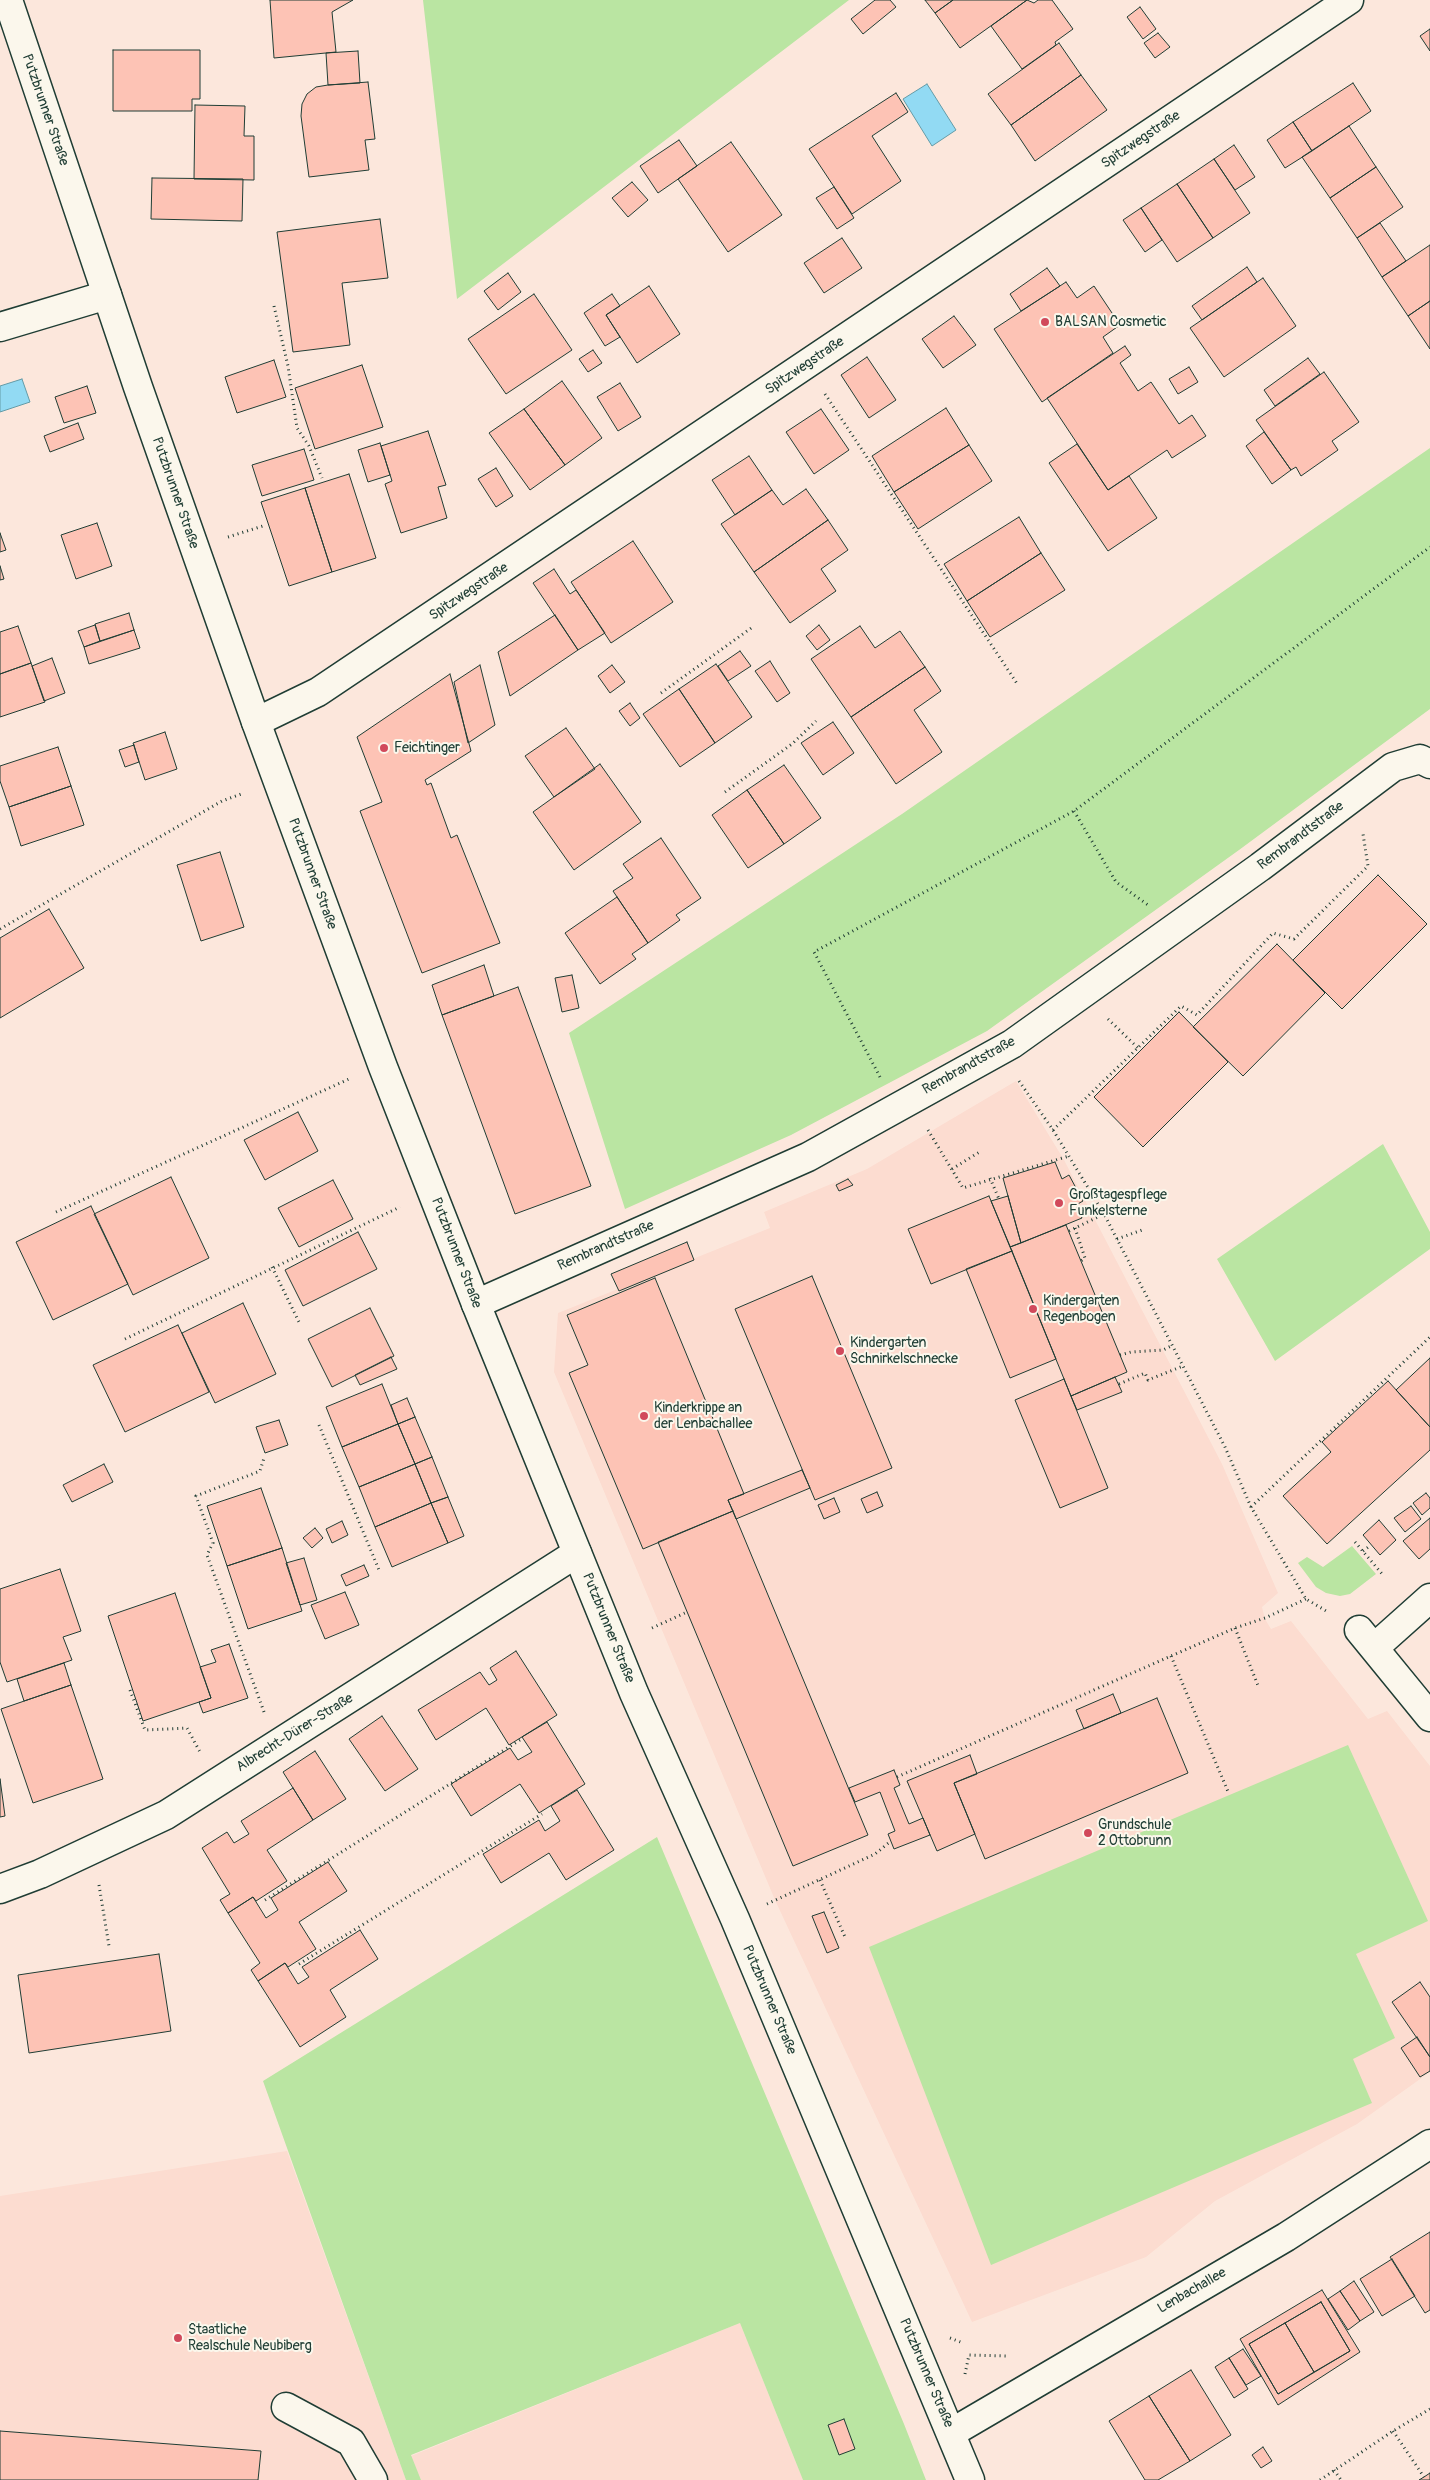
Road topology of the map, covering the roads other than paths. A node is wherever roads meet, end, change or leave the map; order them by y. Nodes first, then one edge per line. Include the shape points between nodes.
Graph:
1 (8, 0) edge
2 (1349, 0) edge
3 (107, 295) junction
4 (0, 327) edge
5 (256, 722) junction
6 (1425, 762) edge
7 (476, 1304) junction
8 (578, 1553) junction
9 (1430, 1598) edge
10 (1430, 1717) edge
11 (0, 1890) edge
12 (1430, 2144) edge
13 (286, 2408) dead end
14 (951, 2433) junction
15 (373, 2480) edge
16 (970, 2480) edge

1 - 3 street, Putzbrunner Straße
2 - 5 street, Spitzwegstraße via 318,692
3 - 4 street
3 - 5 street, Putzbrunner Straße
5 - 7 street, Putzbrunner Straße via 383,1067
6 - 7 street, Rembrandtstraße via 1393,767 1012,1044 808,1157
7 - 8 street, Putzbrunner Straße
8 - 11 street, Albrecht-Dürer-Straße via 166,1815
8 - 14 street, Putzbrunner Straße via 634,1693 735,1919
9 - 10 street via 1367,1639
12 - 14 street, Lenbachallee via 1286,2237
13 - 15 street via 351,2442
14 - 16 street, Putzbrunner Straße

